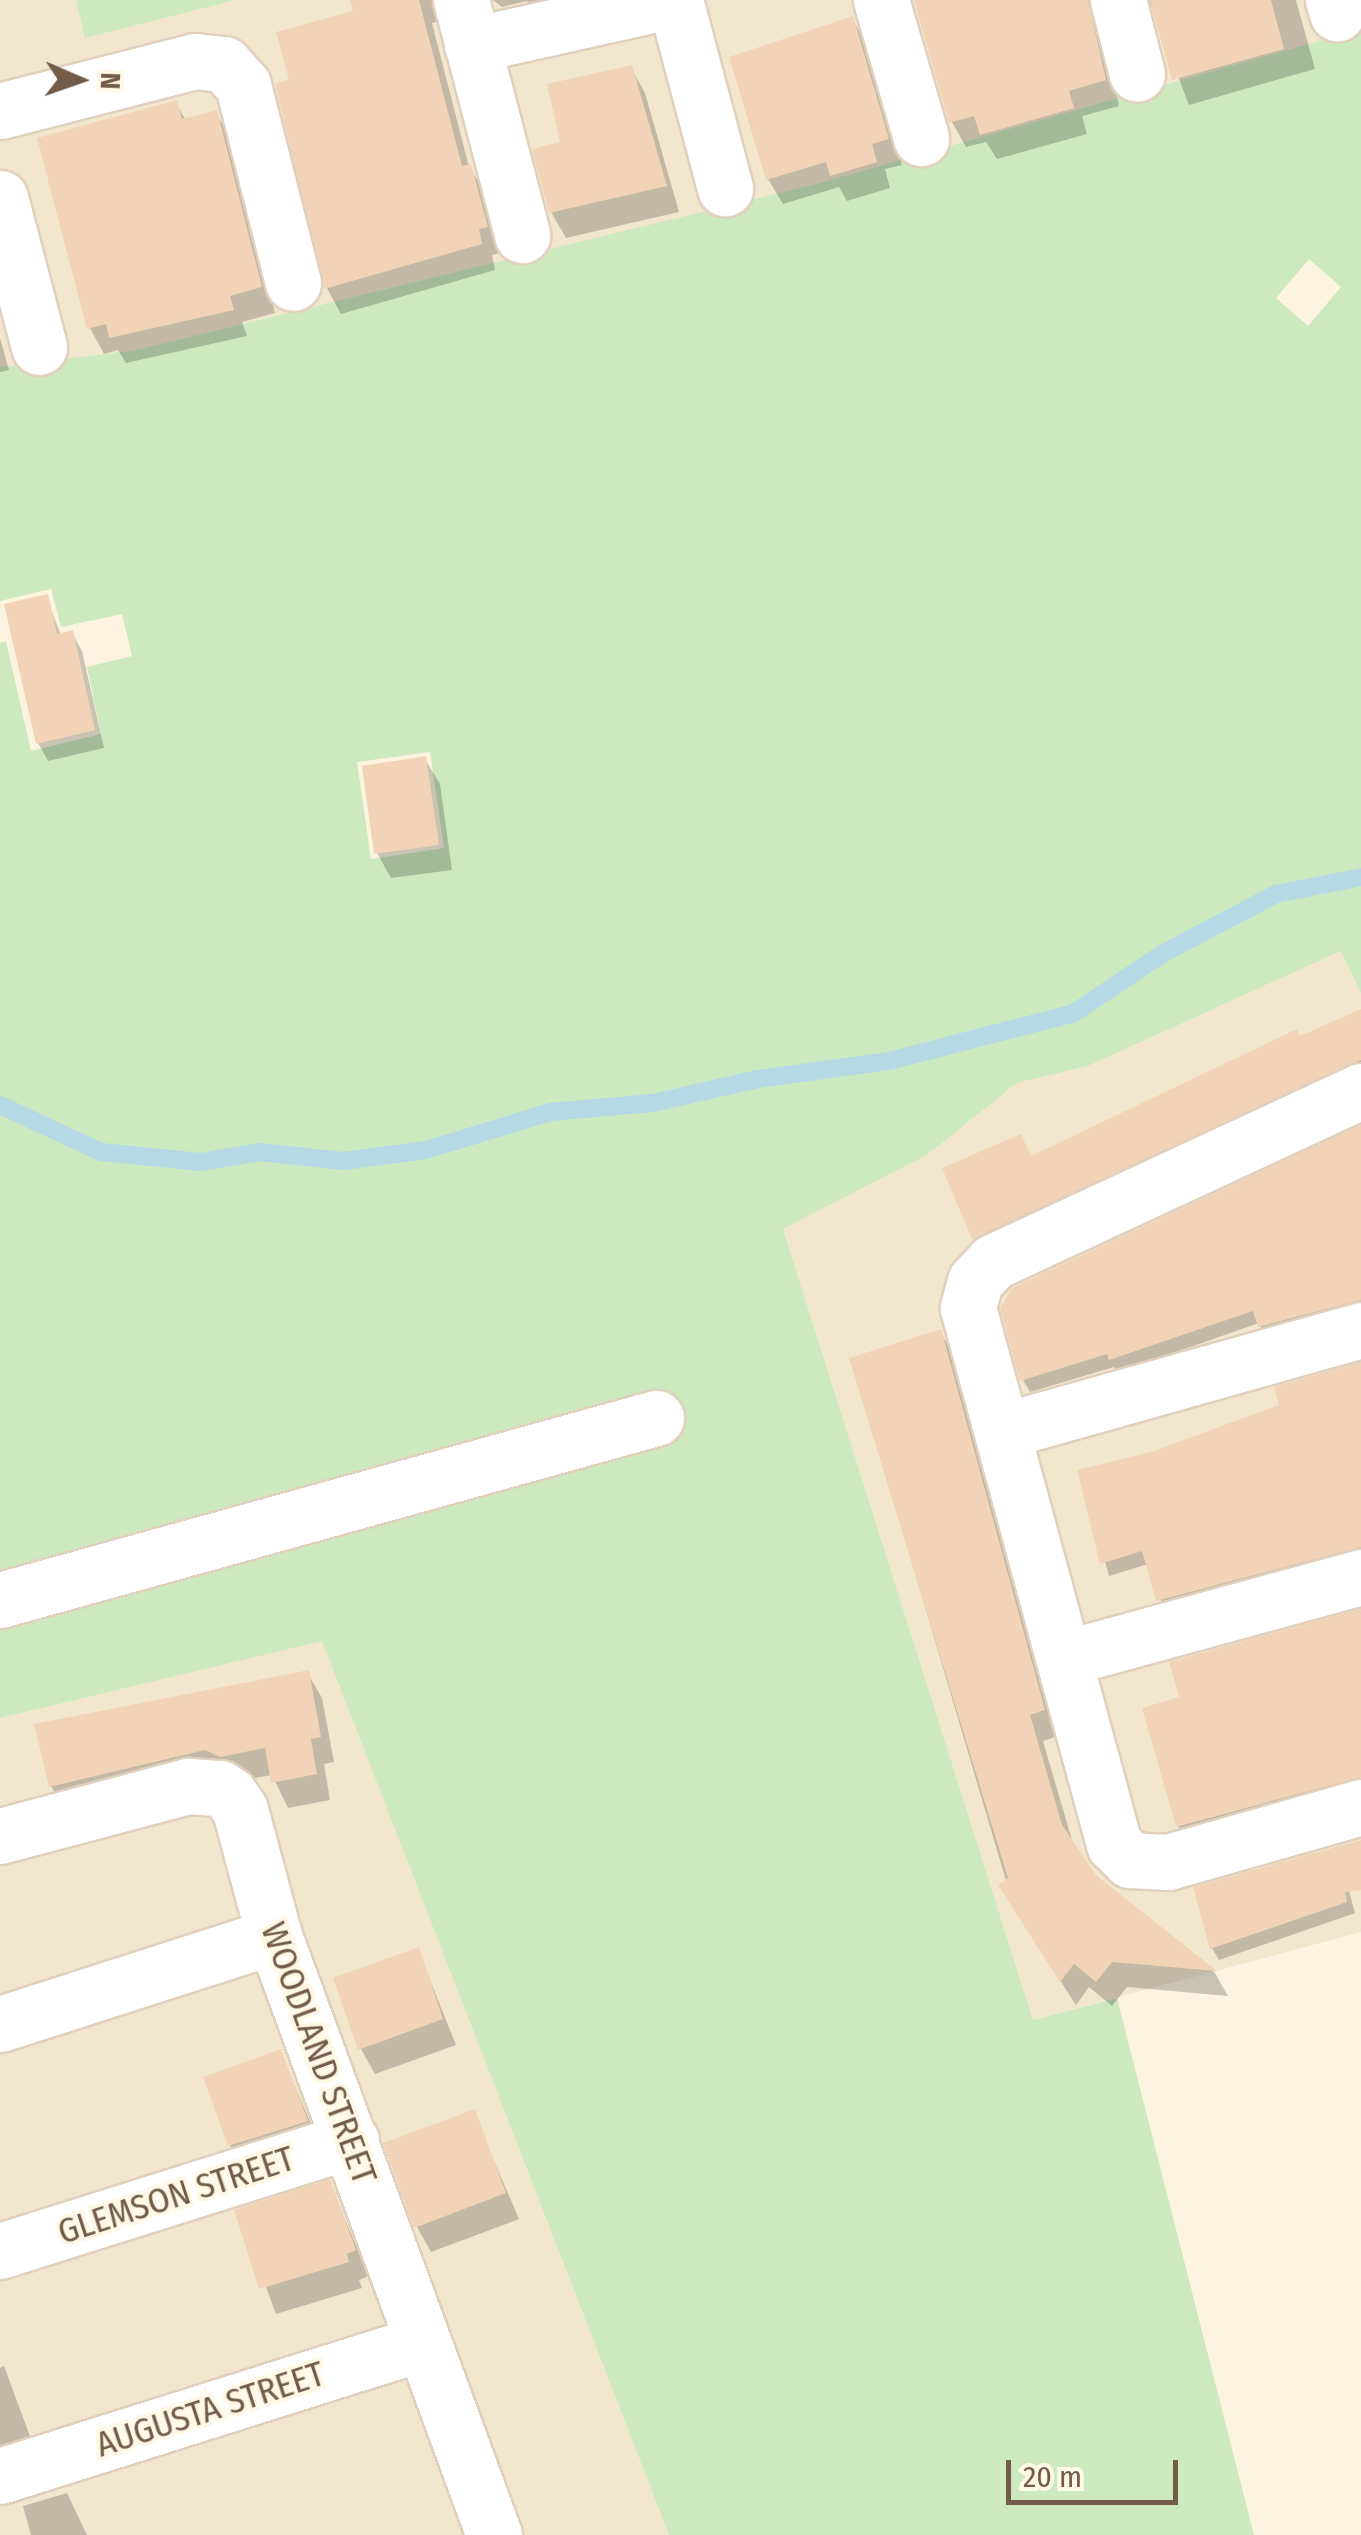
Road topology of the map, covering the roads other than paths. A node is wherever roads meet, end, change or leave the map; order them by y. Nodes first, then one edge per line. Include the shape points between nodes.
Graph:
1 (674, 0) edge
2 (881, 0) edge
3 (1118, 0) edge
4 (467, 22) edge
5 (1137, 74) dead end
6 (0, 111) edge
7 (921, 138) dead end
8 (725, 188) dead end
9 (0, 198) edge
10 (522, 234) dead end
11 (293, 283) dead end
12 (39, 347) dead end
13 (1361, 1091) edge
14 (1361, 1330) edge
15 (656, 1418) dead end
16 (1002, 1431) junction
17 (1361, 1577) edge
18 (0, 1600) edge
19 (1065, 1658) junction
20 (1361, 1807) edge
21 (0, 1836) edge
22 (274, 1936) junction
23 (0, 2024) edge
24 (351, 2140) junction
25 (0, 2251) edge
26 (420, 2342) junction
27 (0, 2476) edge
28 (494, 2535) edge

1 - 4 street
1 - 8 street
2 - 7 street
3 - 5 street
4 - 10 street
6 - 11 street via 195,61 224,64 243,85
9 - 12 street
13 - 16 street via 993,1262 975,1281 968,1308
14 - 16 street
15 - 18 street
16 - 19 street
17 - 19 street
19 - 20 street via 1104,1820 1130,1860 1168,1862
21 - 22 street, WOODLAND STREET via 188,1786 220,1788 240,1810
22 - 23 street
22 - 24 street, WOODLAND STREET
24 - 25 street, GLEMSON STREET
24 - 26 street, WOODLAND STREET
26 - 27 street, AUGUSTA STREET
26 - 28 street, WOODLAND STREET

